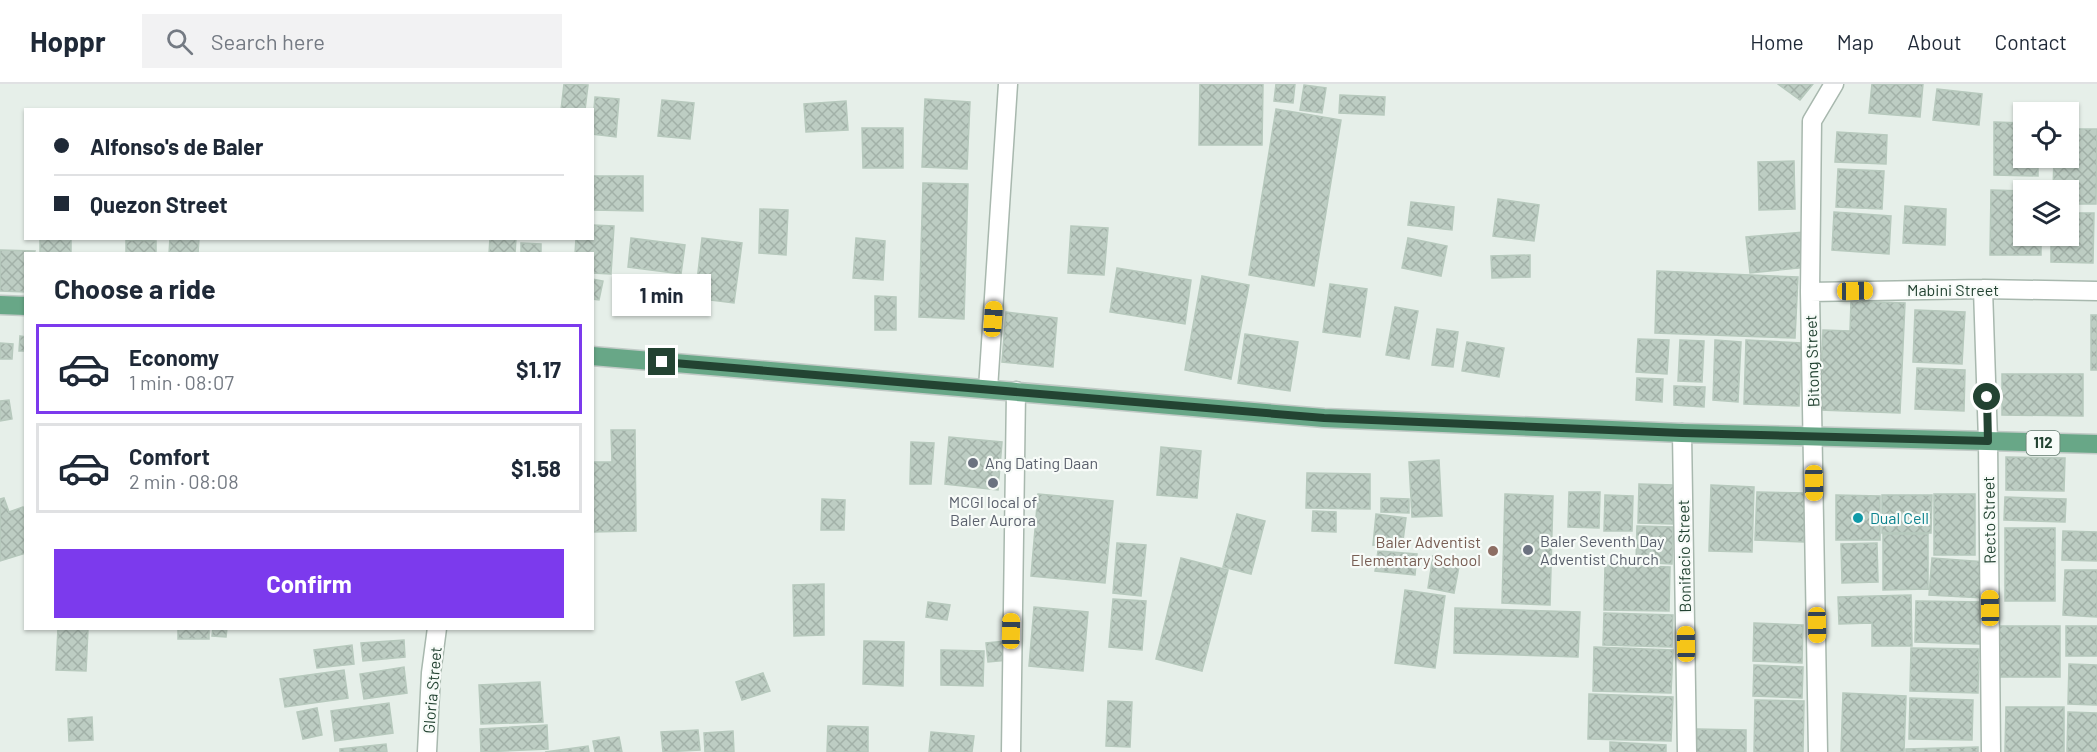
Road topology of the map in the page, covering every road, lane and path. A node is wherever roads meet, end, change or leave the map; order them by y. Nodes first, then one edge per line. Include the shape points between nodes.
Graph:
1 (1008, 84) edge
2 (1834, 84) edge
3 (1983, 289) junction
4 (2097, 291) edge
5 (1810, 292) junction
6 (0, 305) edge
7 (24, 306) edge
8 (594, 356) edge
9 (988, 389) junction
10 (1016, 391) junction
11 (1682, 433) junction
12 (1814, 436) junction
13 (1988, 441) junction
14 (2097, 444) edge
15 (437, 630) edge
16 (427, 752) edge
17 (1011, 752) edge
18 (1688, 752) edge
19 (1818, 752) edge
20 (1991, 752) edge

1 - 9 street
2 - 5 street, Bitong Street via 1812,121
3 - 4 street, Mabini Street
3 - 5 street, Mabini Street
3 - 13 street, Recto Street
5 - 12 street, Bitong Street
6 - 7 main road
8 - 9 main road, 112
9 - 10 main road, 112
10 - 11 main road, 112 via 1324,418
10 - 17 street
11 - 12 main road, 112
11 - 18 street, Bonifacio Street
12 - 13 main road, 112
12 - 19 street, Bitong Street
13 - 14 main road, 112
13 - 20 street, Recto Street
15 - 16 street, Gloria Street

